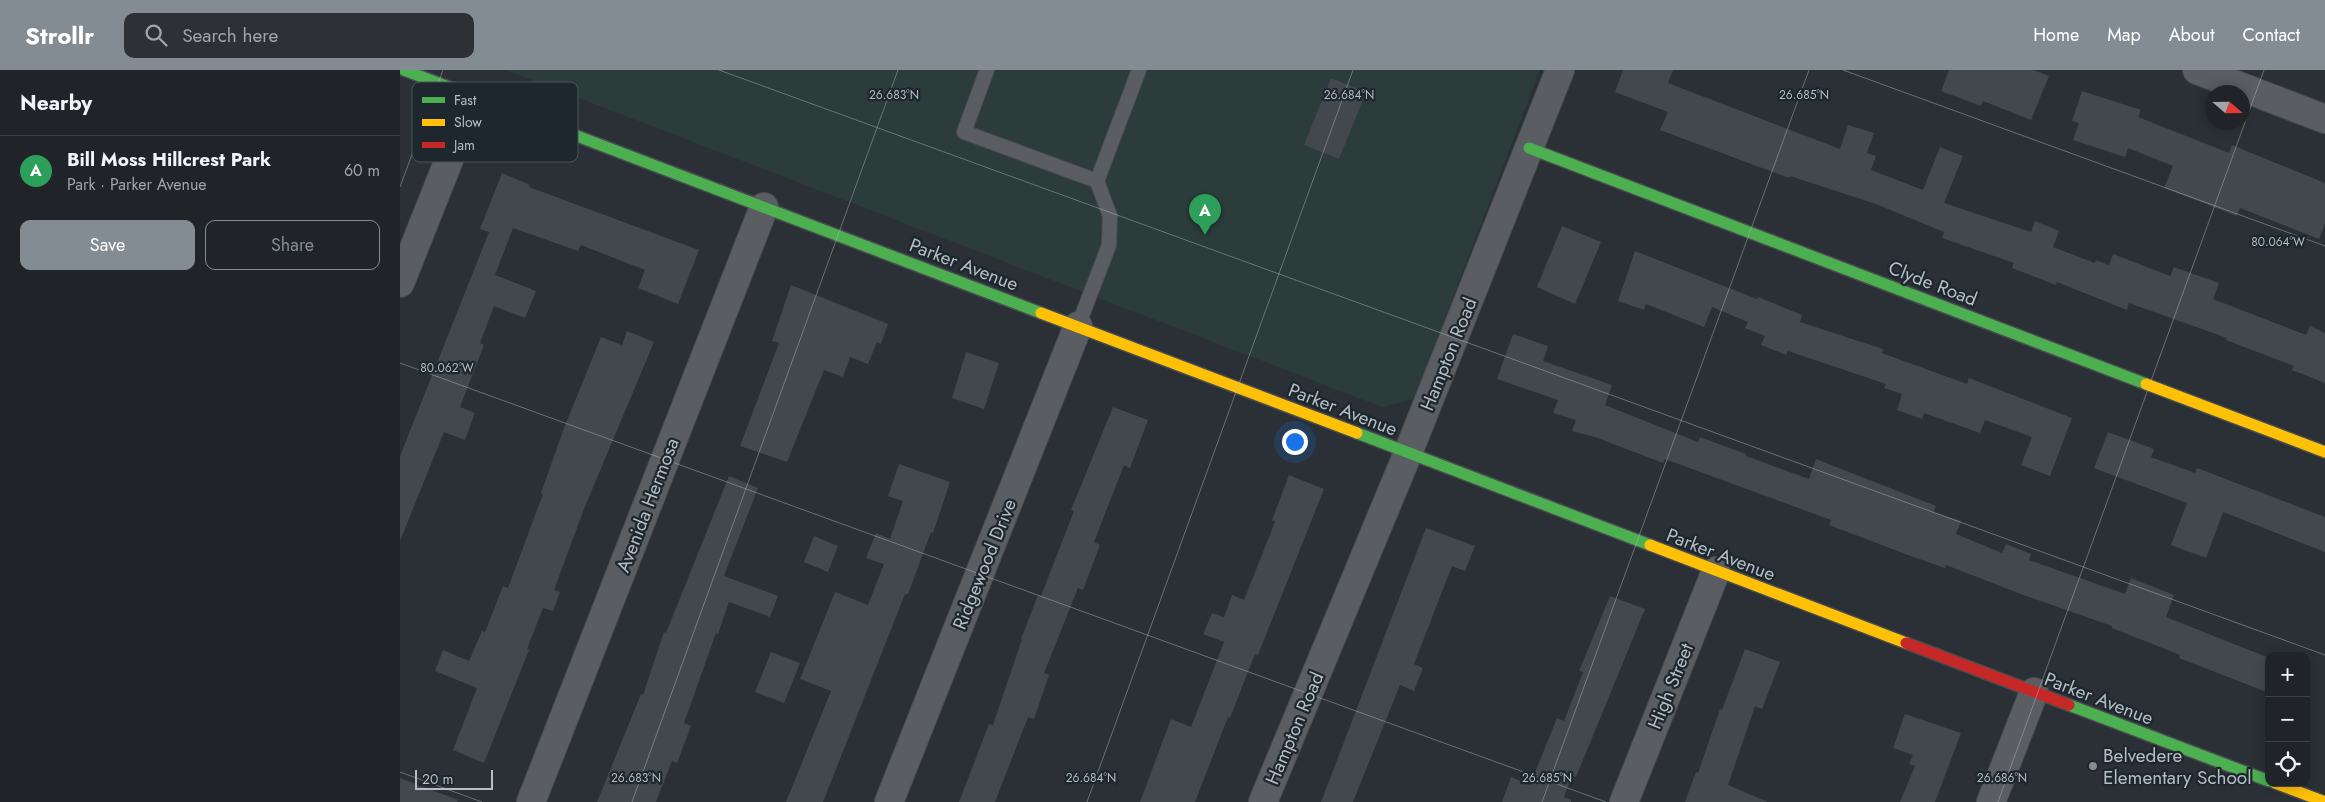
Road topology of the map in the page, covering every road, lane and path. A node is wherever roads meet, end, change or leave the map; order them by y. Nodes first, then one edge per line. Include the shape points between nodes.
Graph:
1 (404, 70) edge
2 (987, 70) edge
3 (1139, 70) edge
4 (1560, 70) edge
5 (2197, 70) edge
6 (436, 82) edge
7 (2325, 119) edge
8 (578, 136) edge
9 (1529, 148) junction
10 (448, 162) edge
11 (1097, 181) junction
12 (764, 208) junction
13 (400, 283) edge
14 (1078, 326) junction
15 (2325, 452) edge
16 (1408, 453) junction
17 (1716, 571) junction
18 (2034, 692) junction
19 (2265, 779) edge
20 (2286, 787) edge
21 (531, 802) edge
22 (889, 802) edge
23 (1263, 802) edge
24 (1624, 802) edge
25 (1991, 802) edge
26 (2325, 802) edge

1 - 6 street, Parker Avenue
2 - 11 lane via 964,132
3 - 11 lane
4 - 9 street, Hampton Road
5 - 7 street
8 - 12 street, Parker Avenue
9 - 15 street, Clyde Road
9 - 16 street, Hampton Road
10 - 13 street
11 - 14 lane via 1110,216 1109,246
12 - 14 street, Parker Avenue
12 - 21 street, Avenida Hermosa
14 - 16 street, Parker Avenue
14 - 22 street, Ridgewood Drive
16 - 17 street, Parker Avenue
16 - 23 street, Hampton Road
17 - 18 street, Parker Avenue
17 - 24 street, High Street
18 - 19 street, Parker Avenue
18 - 25 street
20 - 26 street

